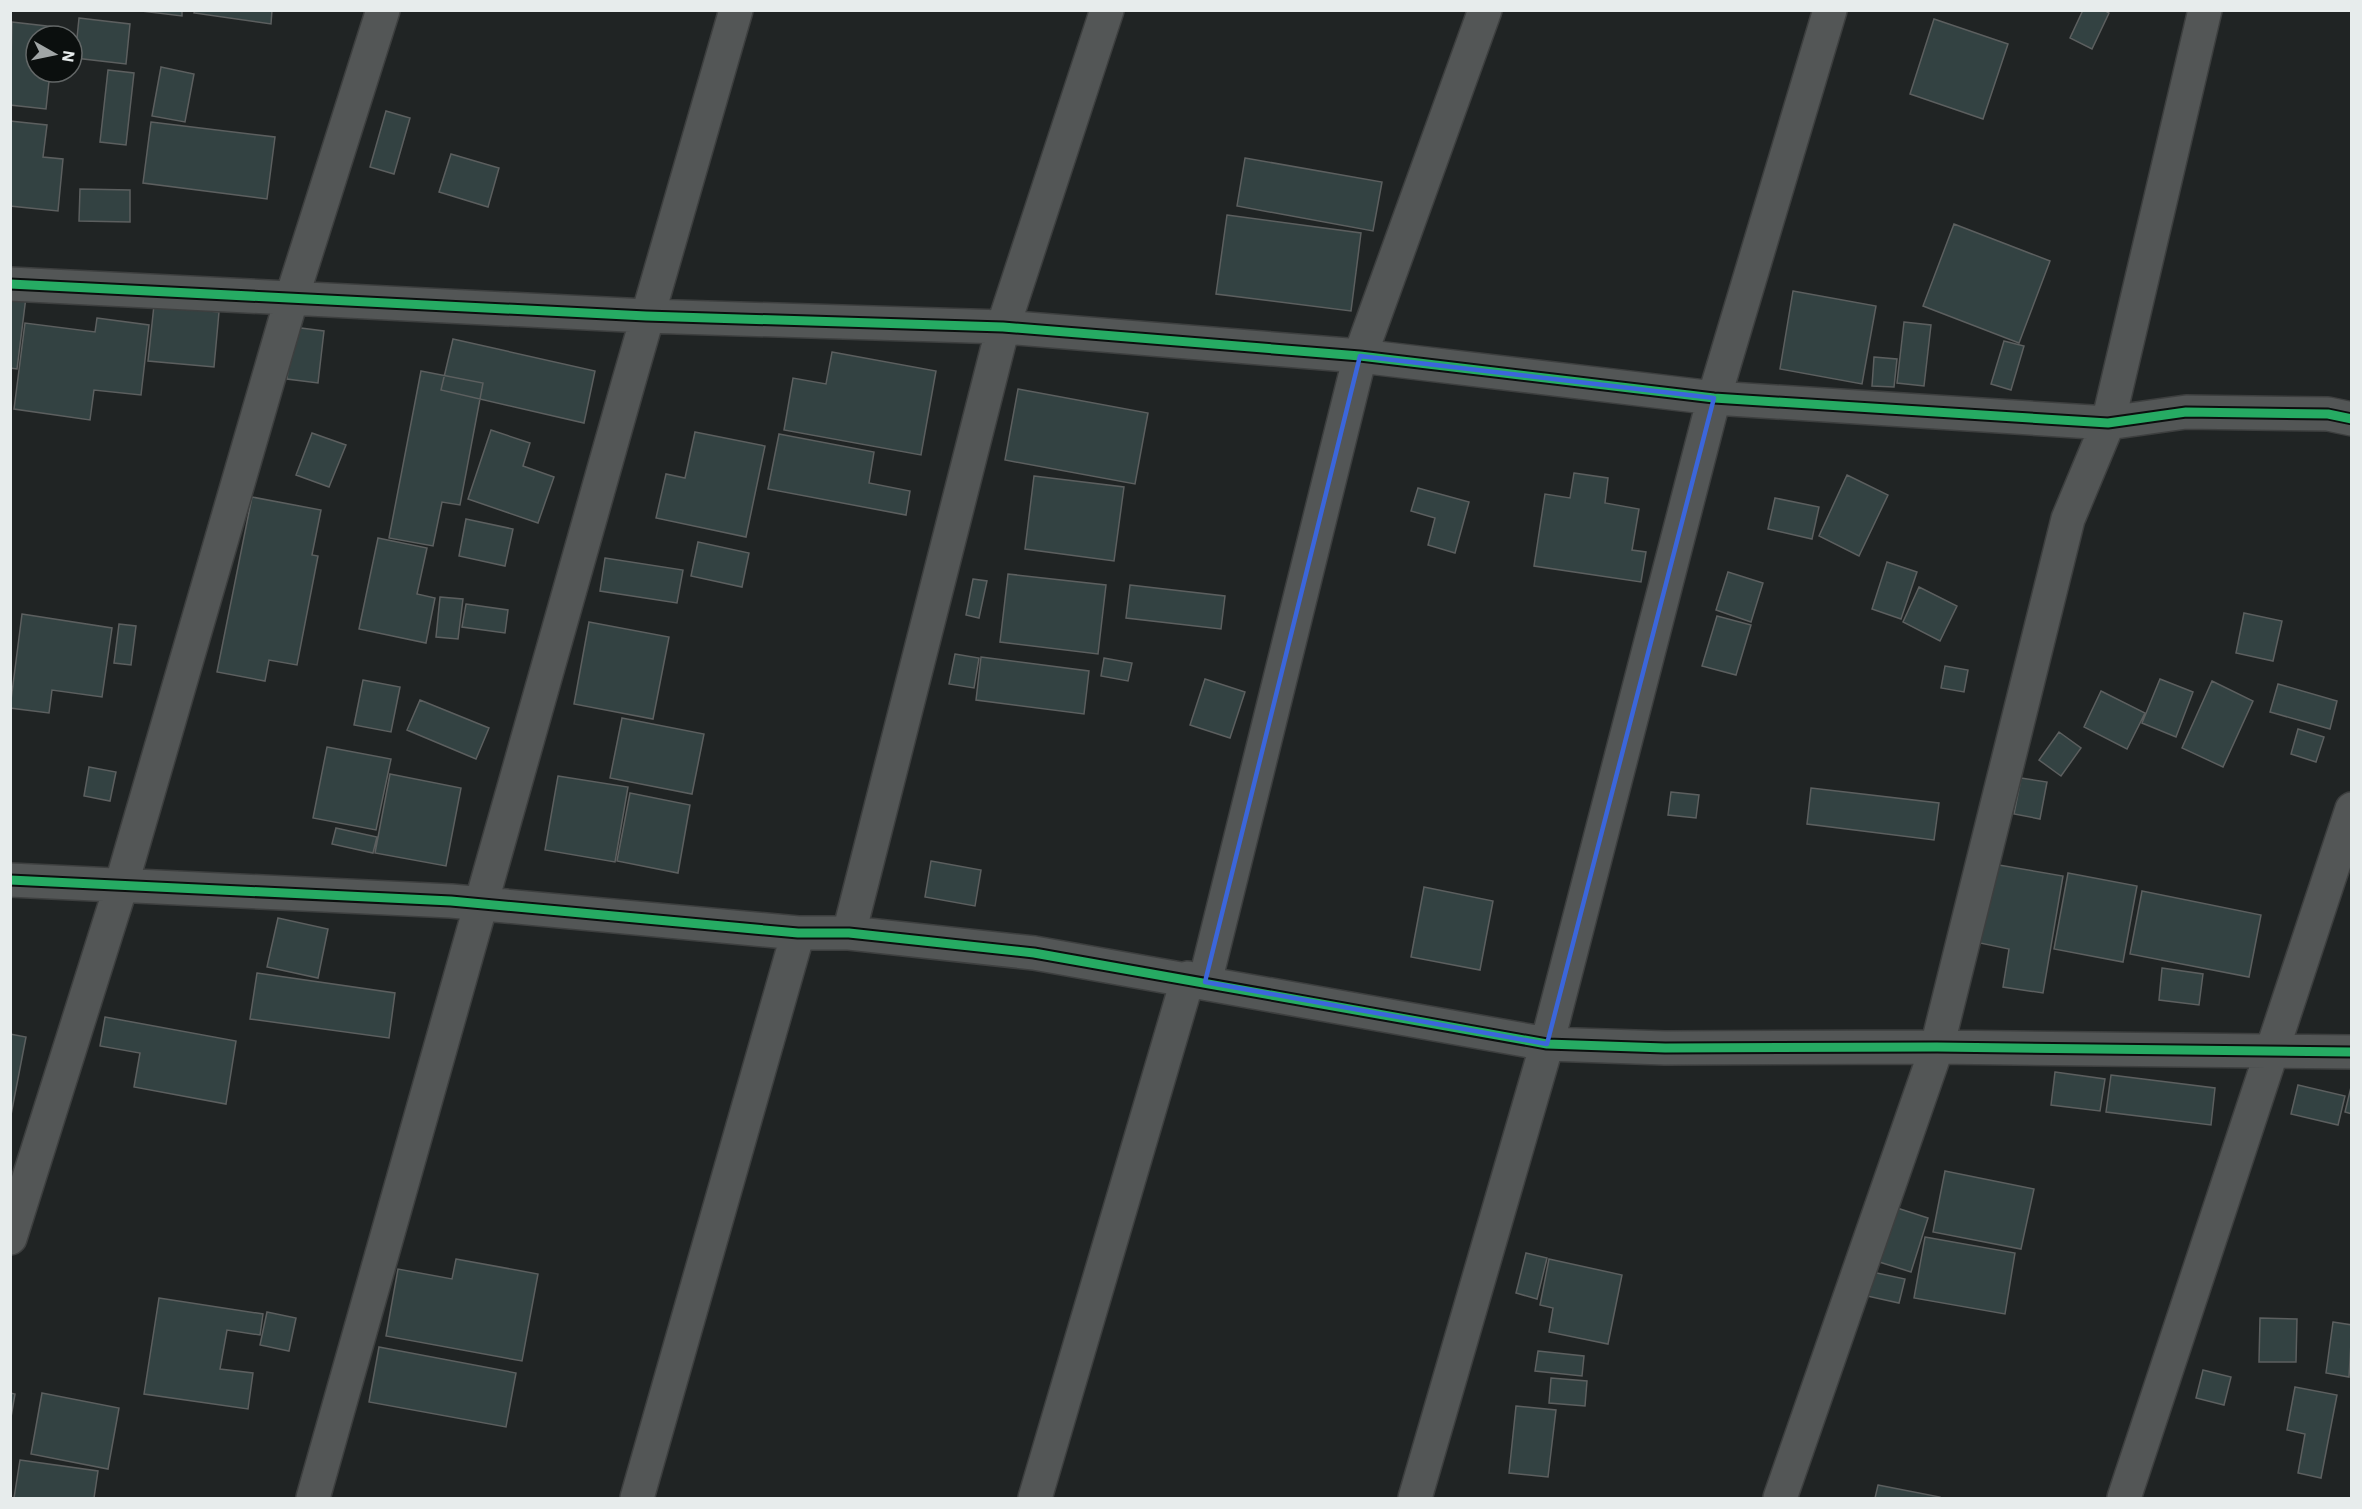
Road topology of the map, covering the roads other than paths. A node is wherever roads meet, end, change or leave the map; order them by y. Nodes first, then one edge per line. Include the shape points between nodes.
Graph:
1 (382, 10) edge
2 (736, 10) edge
3 (1107, 10) edge
4 (1485, 10) edge
5 (1830, 10) edge
6 (2205, 10) edge
7 (10, 284) edge
8 (292, 297) junction
9 (646, 316) junction
10 (1004, 327) junction
11 (1360, 356) junction
12 (1714, 398) junction
13 (2352, 419) edge
14 (2108, 423) junction
15 (2352, 809) edge
16 (10, 880) edge
17 (121, 886) junction
18 (484, 904) junction
19 (798, 933) junction
20 (849, 933) junction
21 (1197, 980) junction
22 (1546, 1044) junction
23 (1938, 1047) junction
24 (2273, 1049) junction
25 (2352, 1052) edge
26 (10, 1238) edge
27 (313, 1498) edge
28 (637, 1498) edge
29 (1035, 1498) edge
30 (1415, 1498) edge
31 (1780, 1498) edge
32 (2124, 1498) edge

1 - 8 street
2 - 9 street
3 - 10 street
4 - 11 street
5 - 12 street
6 - 14 street
7 - 8 street
8 - 9 street
8 - 17 street
9 - 10 street
9 - 18 street
10 - 11 street
10 - 20 street
11 - 12 street
11 - 21 street
12 - 14 street
12 - 22 street
13 - 14 street via 2328,414 2186,411
14 - 23 street via 2068,519
15 - 24 street
16 - 17 street
17 - 18 street
17 - 26 street
18 - 19 street
18 - 27 street
19 - 20 street
19 - 28 street
20 - 21 street via 1034,952
21 - 22 street
21 - 29 street
22 - 23 street via 1665,1048
22 - 30 street
23 - 24 street
23 - 31 street
24 - 25 street
24 - 32 street

